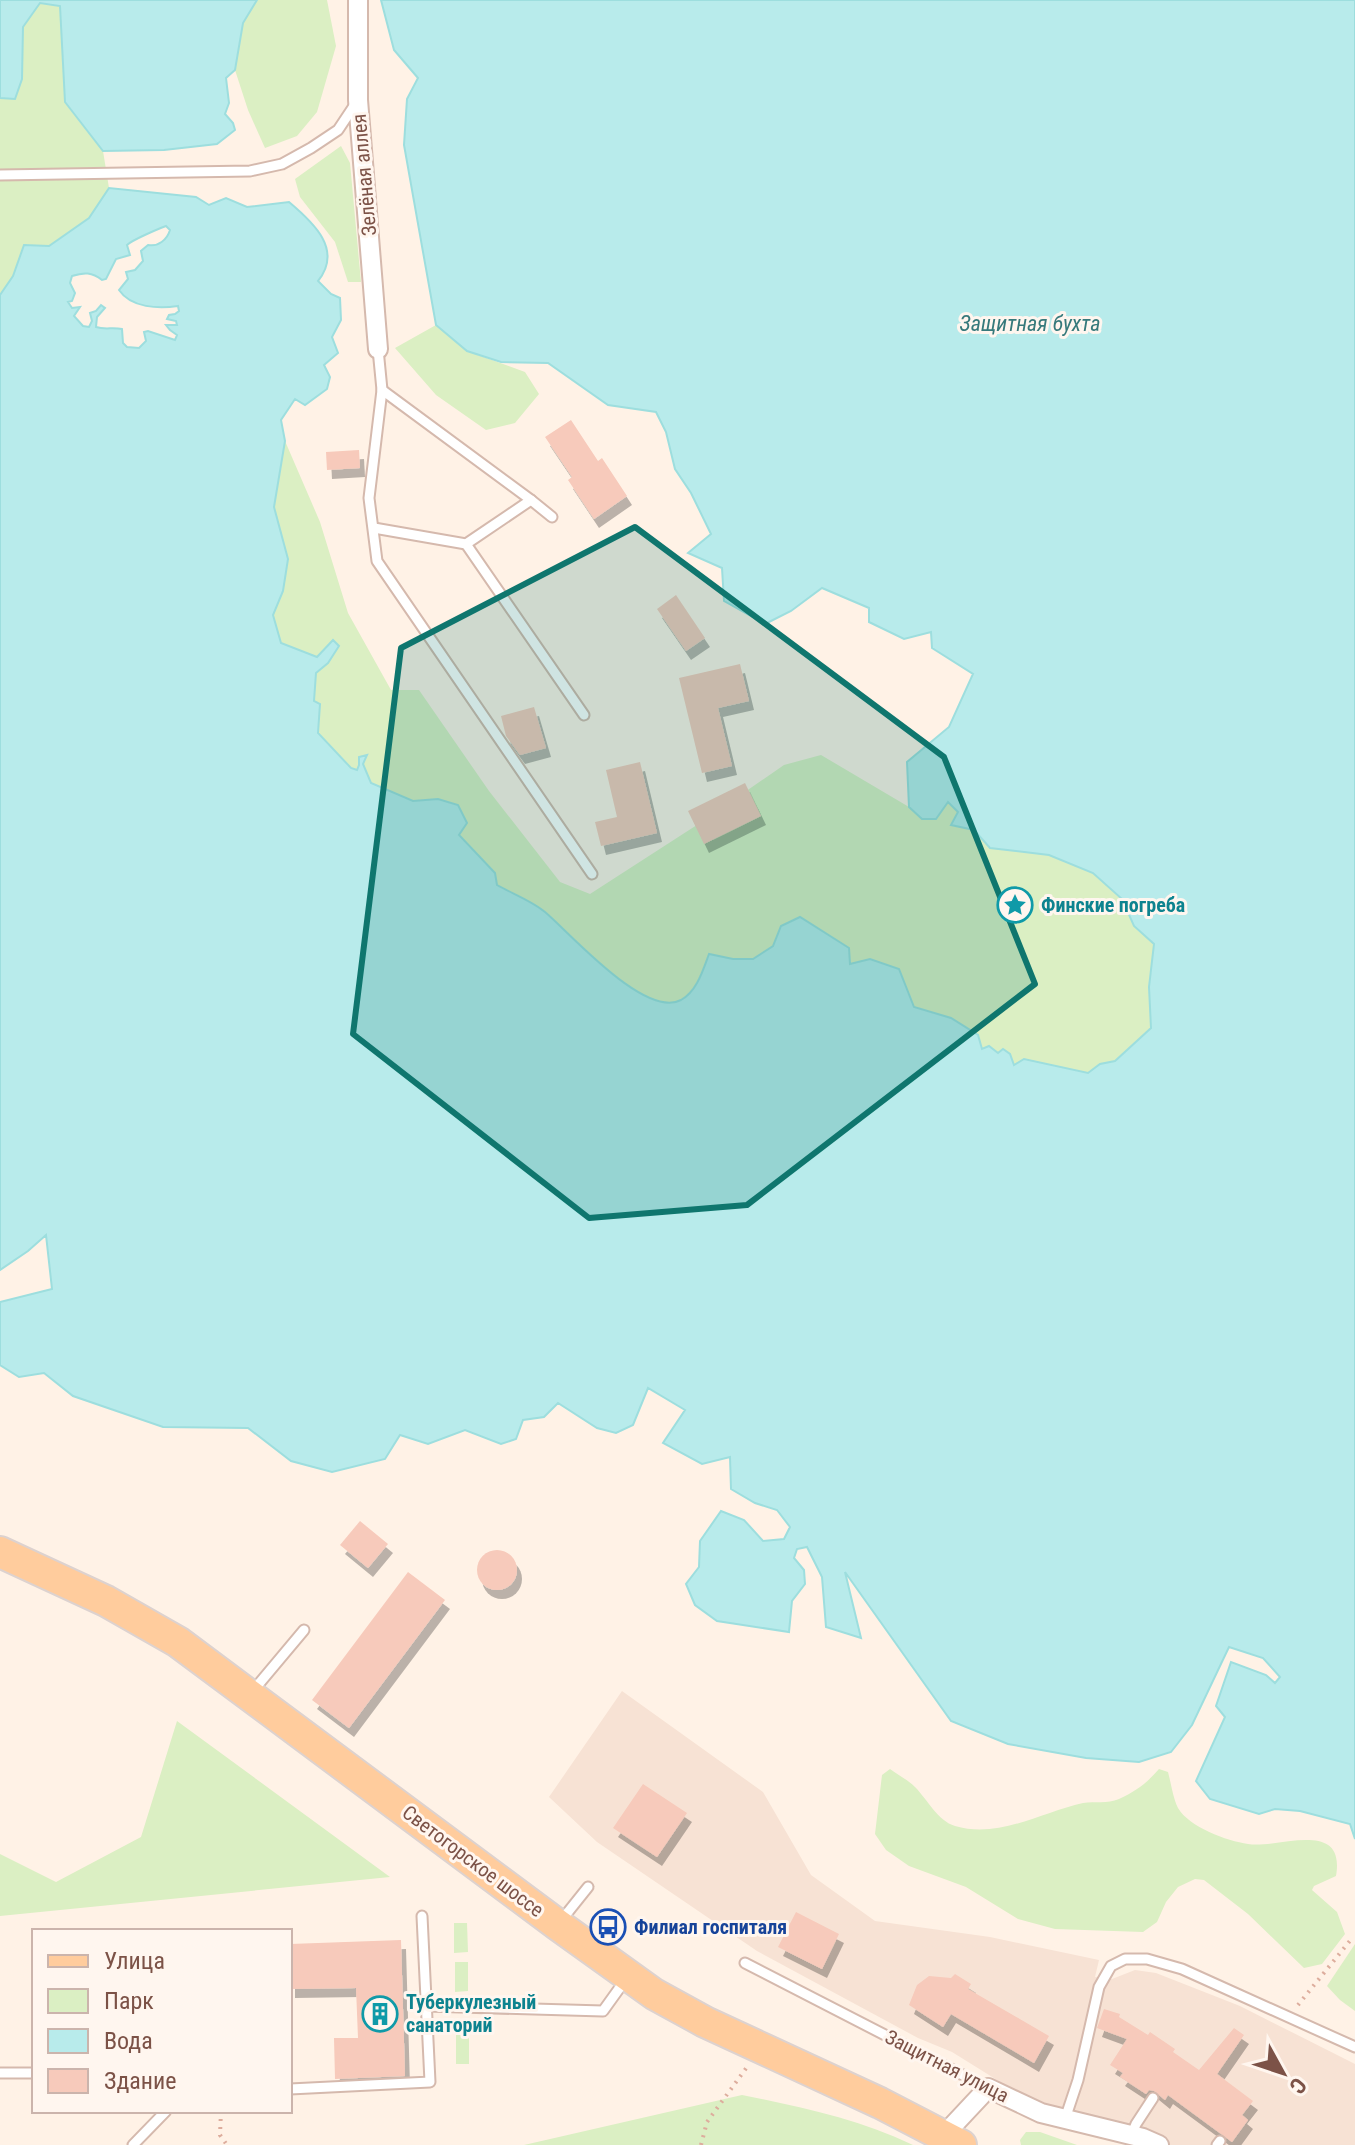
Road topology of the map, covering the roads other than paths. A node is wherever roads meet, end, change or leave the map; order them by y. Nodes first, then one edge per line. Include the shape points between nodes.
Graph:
1 (358, 0) edge
2 (358, 100) junction
3 (0, 175) edge
4 (378, 349) joint
5 (382, 390) junction
6 (531, 500) junction
7 (552, 517) dead end
8 (374, 528) junction
9 (466, 544) junction
10 (584, 715) dead end
11 (592, 874) dead end
12 (0, 1552) edge
13 (304, 1630) dead end
14 (250, 1694) junction
15 (588, 1887) dead end
16 (422, 1916) dead end
17 (558, 1925) junction
18 (745, 1963) dead end
19 (628, 1976) junction
20 (426, 2006) junction
21 (1355, 2047) edge
22 (0, 2073) edge
23 (32, 2073) edge
24 (988, 2088) junction
25 (292, 2089) edge
26 (1153, 2098) dead end
27 (164, 2113) edge
28 (1065, 2120) junction
29 (1131, 2136) junction
30 (953, 2140) edge
31 (133, 2145) edge
32 (1159, 2145) edge

1 - 2 street, Зелёная аллея
2 - 3 lane via 338,130 311,148 282,164 250,171
2 - 4 street, Зелёная аллея
4 - 5 lane
5 - 6 lane
5 - 8 lane via 369,498
6 - 7 lane
6 - 9 lane
8 - 9 lane
8 - 11 lane via 377,561
9 - 10 lane
12 - 14 main road, Светогорское шоссе via 155,1627
13 - 14 lane
14 - 17 main road, Светогорское шоссе
15 - 17 lane
16 - 20 lane
17 - 19 main road, Светогорское шоссе
18 - 24 lane, Защитная улица
19 - 20 lane via 603,2011
19 - 30 main road, Светогорское шоссе via 705,2022
20 - 25 lane via 430,2082
21 - 28 lane via 1182,1969 1125,1959 1111,1966 1099,1987
22 - 23 lane
24 - 28 street, Защитная улица
24 - 30 street
26 - 29 lane
27 - 31 lane
28 - 29 street, Защитная улица
29 - 32 street, Защитная улица

